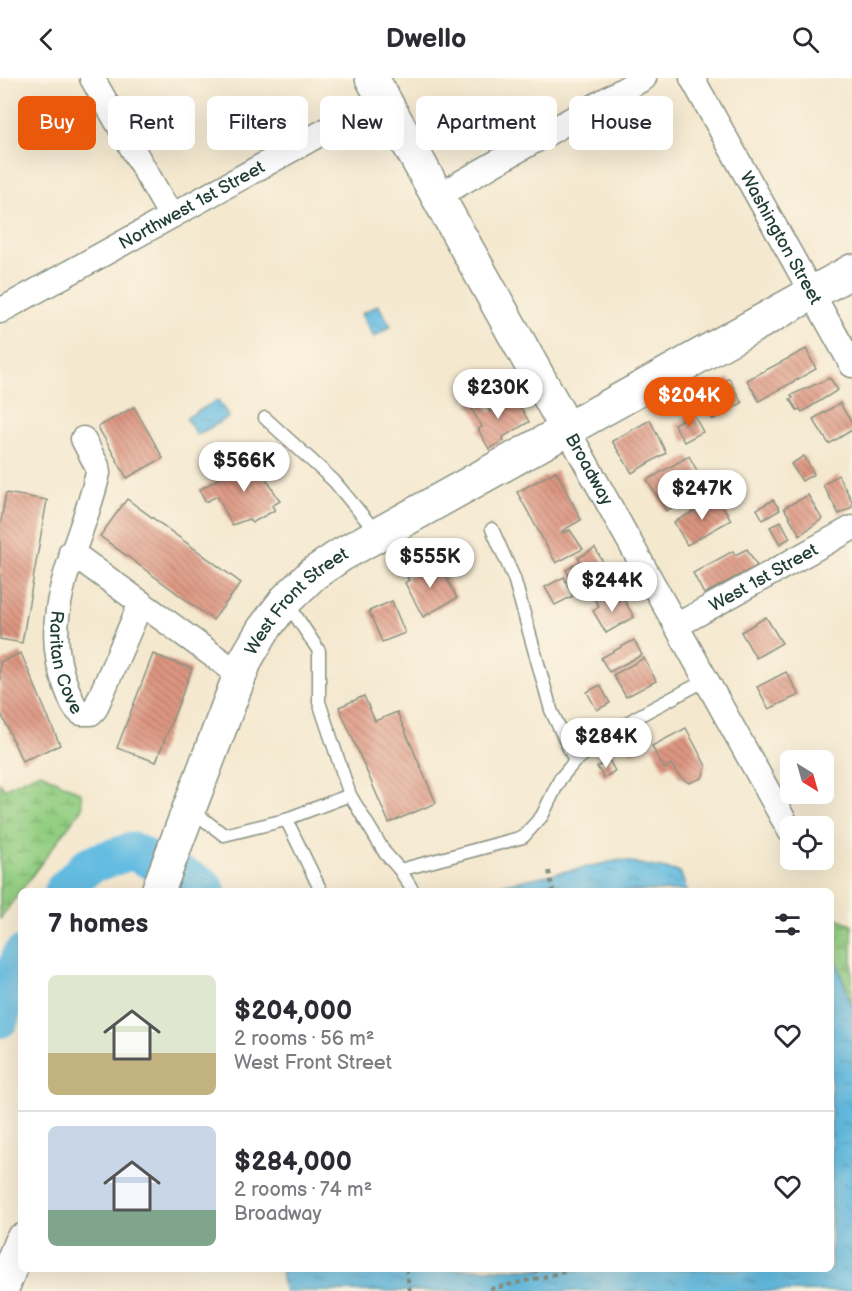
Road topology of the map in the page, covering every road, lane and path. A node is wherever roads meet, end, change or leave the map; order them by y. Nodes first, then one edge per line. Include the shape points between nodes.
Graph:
1 (92, 78) edge
2 (644, 78) edge
3 (692, 78) edge
4 (378, 88) edge
5 (438, 196) junction
6 (171, 216) junction
7 (852, 271) edge
8 (812, 294) junction
9 (0, 311) edge
10 (852, 365) edge
11 (265, 418) dead end
12 (567, 429) junction
13 (83, 439) dead end
14 (852, 528) edge
15 (492, 529) dead end
16 (377, 534) junction
17 (71, 552) junction
18 (286, 600) junction
19 (141, 603) junction
20 (676, 626) junction
21 (240, 675) junction
22 (706, 680) junction
23 (575, 761) junction
24 (351, 795) junction
25 (190, 809) junction
26 (782, 816) edge
27 (286, 819) junction
28 (400, 870) junction
29 (549, 871) dead end
30 (159, 888) edge
31 (320, 888) edge
32 (411, 888) edge
33 (552, 888) edge
34 (18, 1248) edge
35 (407, 1272) edge
36 (536, 1272) edge
37 (565, 1272) edge
38 (537, 1279) junction
39 (1, 1289) edge
40 (490, 1289) dead end
41 (410, 1291) edge

1 - 6 street
2 - 5 street
3 - 8 street, Washington Street
4 - 5 main road, Broadway
4 - 6 street, Northwest 1st Street
5 - 12 main road, Broadway
6 - 9 street, Northwest 1st Street
7 - 8 main road, West Front Street
8 - 10 street, Washington Street
8 - 12 main road, West Front Street
11 - 16 lane via 334,481
12 - 16 main road, West Front Street
12 - 20 street, Broadway
13 - 17 street, Raritan Cove via 98,473
14 - 20 street, West 1st Street
15 - 23 lane via 514,578 551,710
16 - 18 main road, West Front Street via 313,574
17 - 19 street
17 - 19 street, Raritan Cove via 56,632 56,654 75,708 81,713 94,709
18 - 21 main road, West Front Street via 263,630
18 - 24 lane via 319,651 319,702
19 - 21 street
20 - 22 street, Broadway
21 - 25 main road, West Front Street
22 - 23 lane via 635,718
22 - 26 street, Broadway
23 - 28 lane via 560,778 542,816 523,837
24 - 27 lane
24 - 28 lane via 385,853
25 - 27 lane via 224,835
25 - 30 main road, West Front Street
27 - 31 lane
28 - 32 lane
29 - 33 path
34 - 39 main road
35 - 41 path
36 - 38 path
37 - 38 path
38 - 40 path

